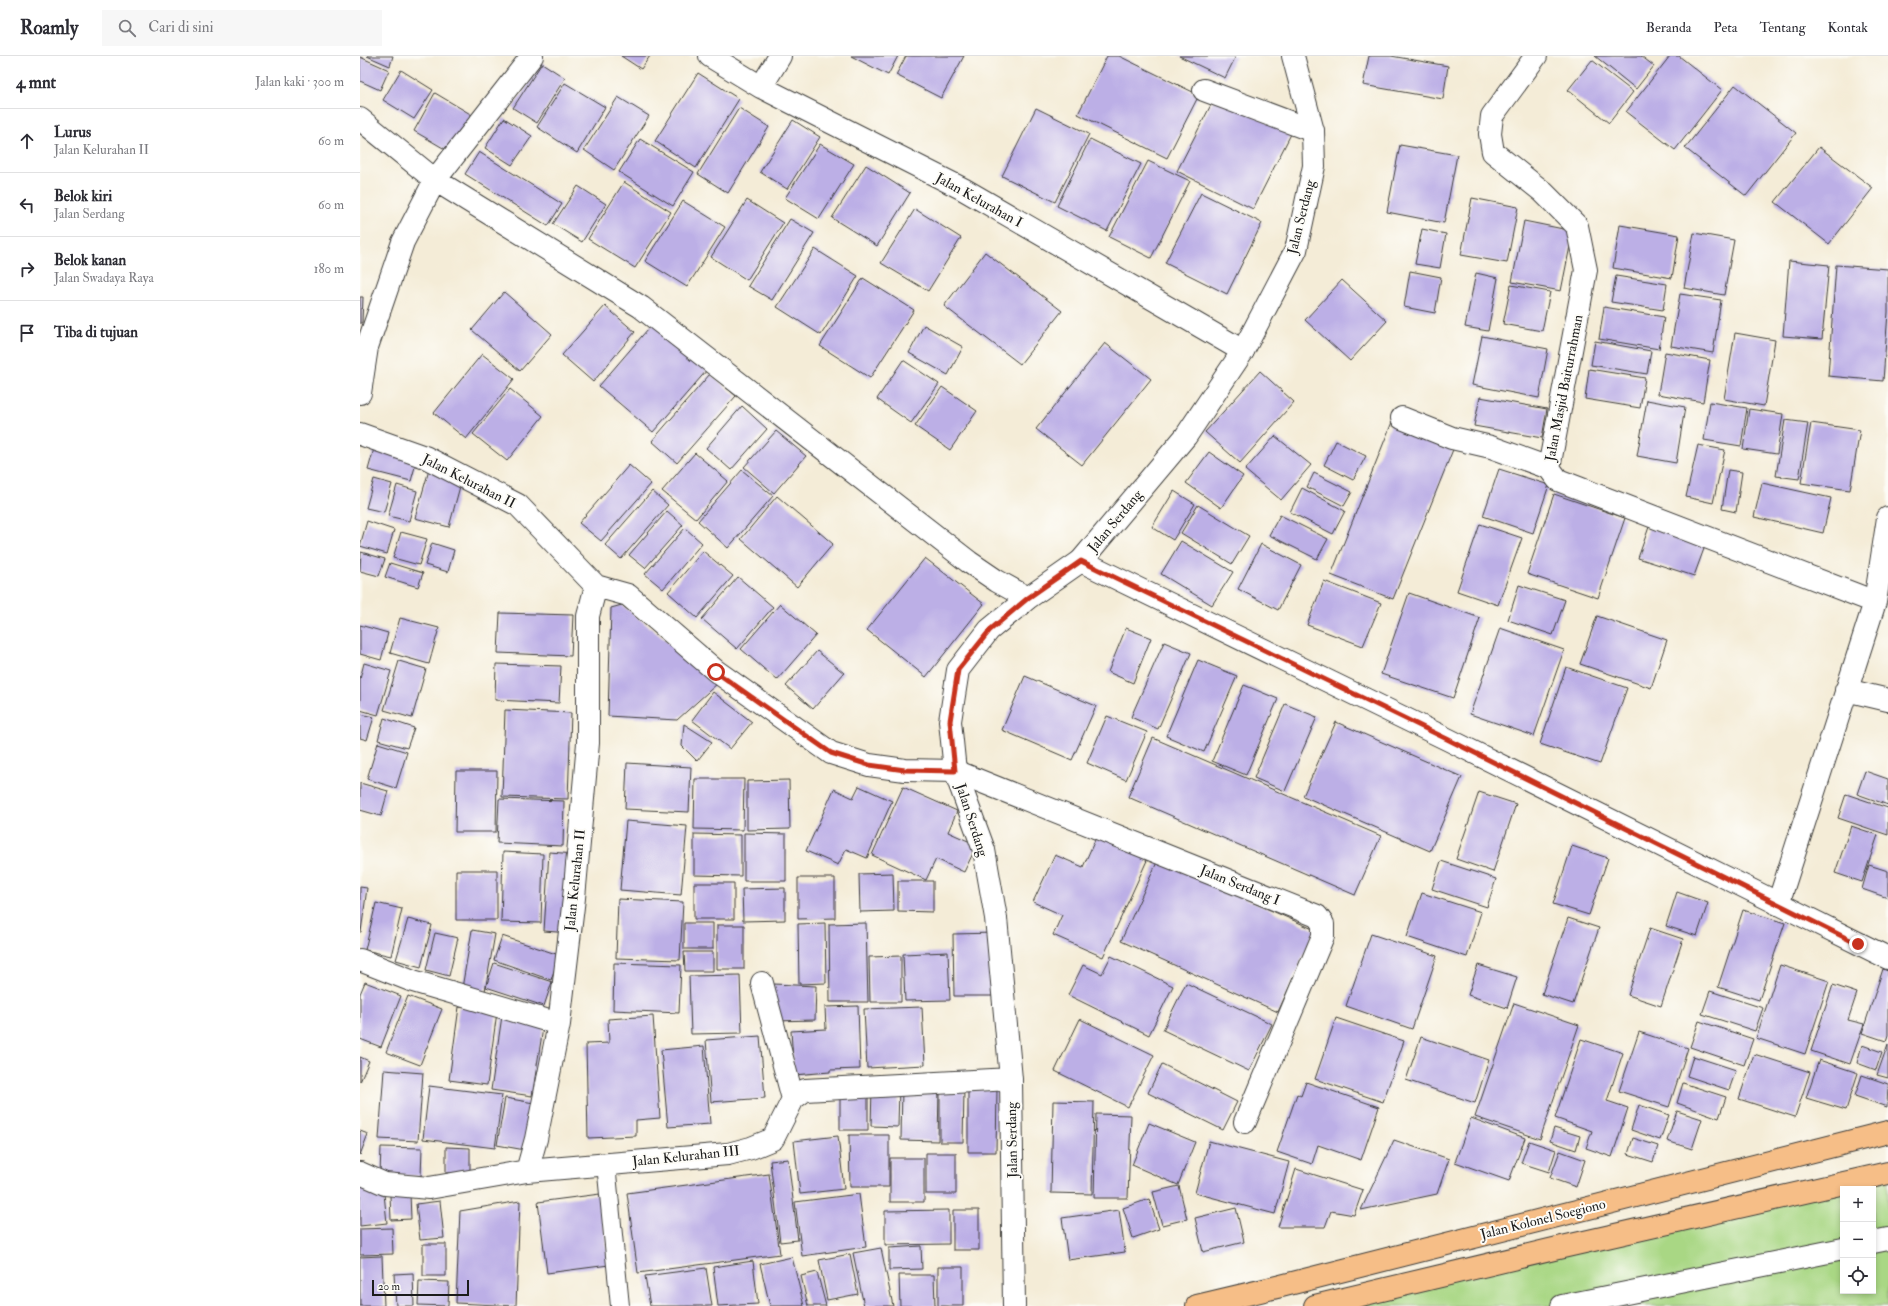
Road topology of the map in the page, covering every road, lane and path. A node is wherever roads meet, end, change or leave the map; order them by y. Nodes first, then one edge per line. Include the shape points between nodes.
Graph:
1 (532, 56) edge
2 (710, 56) edge
3 (780, 56) edge
4 (1293, 56) edge
5 (1536, 56) edge
6 (761, 87) junction
7 (1204, 90) dead end
8 (360, 119) edge
9 (1313, 131) junction
10 (436, 180) junction
11 (363, 346) edge
12 (1243, 351) junction
13 (360, 392) edge
14 (1402, 418) dead end
15 (360, 434) edge
16 (1549, 468) junction
17 (1888, 518) edge
18 (1081, 561) junction
19 (596, 586) junction
20 (1028, 598) junction
21 (1875, 602) junction
22 (1846, 690) junction
23 (1888, 700) edge
24 (955, 771) junction
25 (1778, 904) junction
26 (1888, 958) edge
27 (360, 960) edge
28 (762, 983) dead end
29 (559, 1024) junction
30 (1011, 1079) junction
31 (793, 1099) junction
32 (1245, 1122) dead end
33 (1888, 1132) edge
34 (606, 1164) junction
35 (527, 1171) junction
36 (360, 1172) edge
37 (1888, 1173) edge
38 (1888, 1239) edge
39 (1876, 1241) edge
40 (1840, 1250) edge
41 (620, 1306) edge
42 (1014, 1306) edge
43 (1197, 1306) edge
44 (1315, 1306) edge
45 (1562, 1306) edge

1 - 10 street
2 - 6 street, Jalan Kelurahan I
3 - 6 street
4 - 9 street, Jalan Serdang
5 - 16 street, Jalan Masjid Baiturrahman via 1492,116 1490,134 1493,152 1543,192 1577,226 1581,240 1586,270
6 - 12 street, Jalan Kelurahan I via 963,189
7 - 9 street
8 - 10 street
9 - 12 street, Jalan Serdang via 1314,166 1296,250
10 - 11 street via 403,242
10 - 20 street via 641,307 969,562
11 - 13 street
12 - 18 street, Jalan Serdang via 1186,436
14 - 16 street via 1452,438 1491,447
15 - 19 street, Jalan Kelurahan II via 425,457 518,506
16 - 21 street, Jalan Masjid Baiturrahman via 1558,480
17 - 21 street
18 - 20 street, Jalan Serdang
18 - 25 street via 1440,735
19 - 24 street via 628,595 716,672 831,753 869,765 905,770
19 - 29 street, Jalan Kelurahan II via 588,616 588,743
20 - 24 street, Jalan Serdang via 990,630 958,670 950,721
21 - 22 street
22 - 23 street
22 - 25 street
24 - 30 street, Jalan Serdang via 984,850 996,918
24 - 32 street, Jalan Serdang I via 1317,916 1323,924 1323,936
25 - 26 street
27 - 29 street via 413,981
28 - 31 street
29 - 35 street, Jalan Kelurahan II
30 - 31 street via 805,1090
30 - 42 street, Jalan Serdang
31 - 34 street, Jalan Kelurahan III via 773,1139 751,1148 728,1154
33 - 43 main road, Jalan Kolonel Soegiono
34 - 35 street, Jalan Kelurahan III
34 - 41 lane
35 - 36 street, Jalan Kelurahan III via 428,1188 385,1184
37 - 44 main road
38 - 39 street
40 - 45 street

